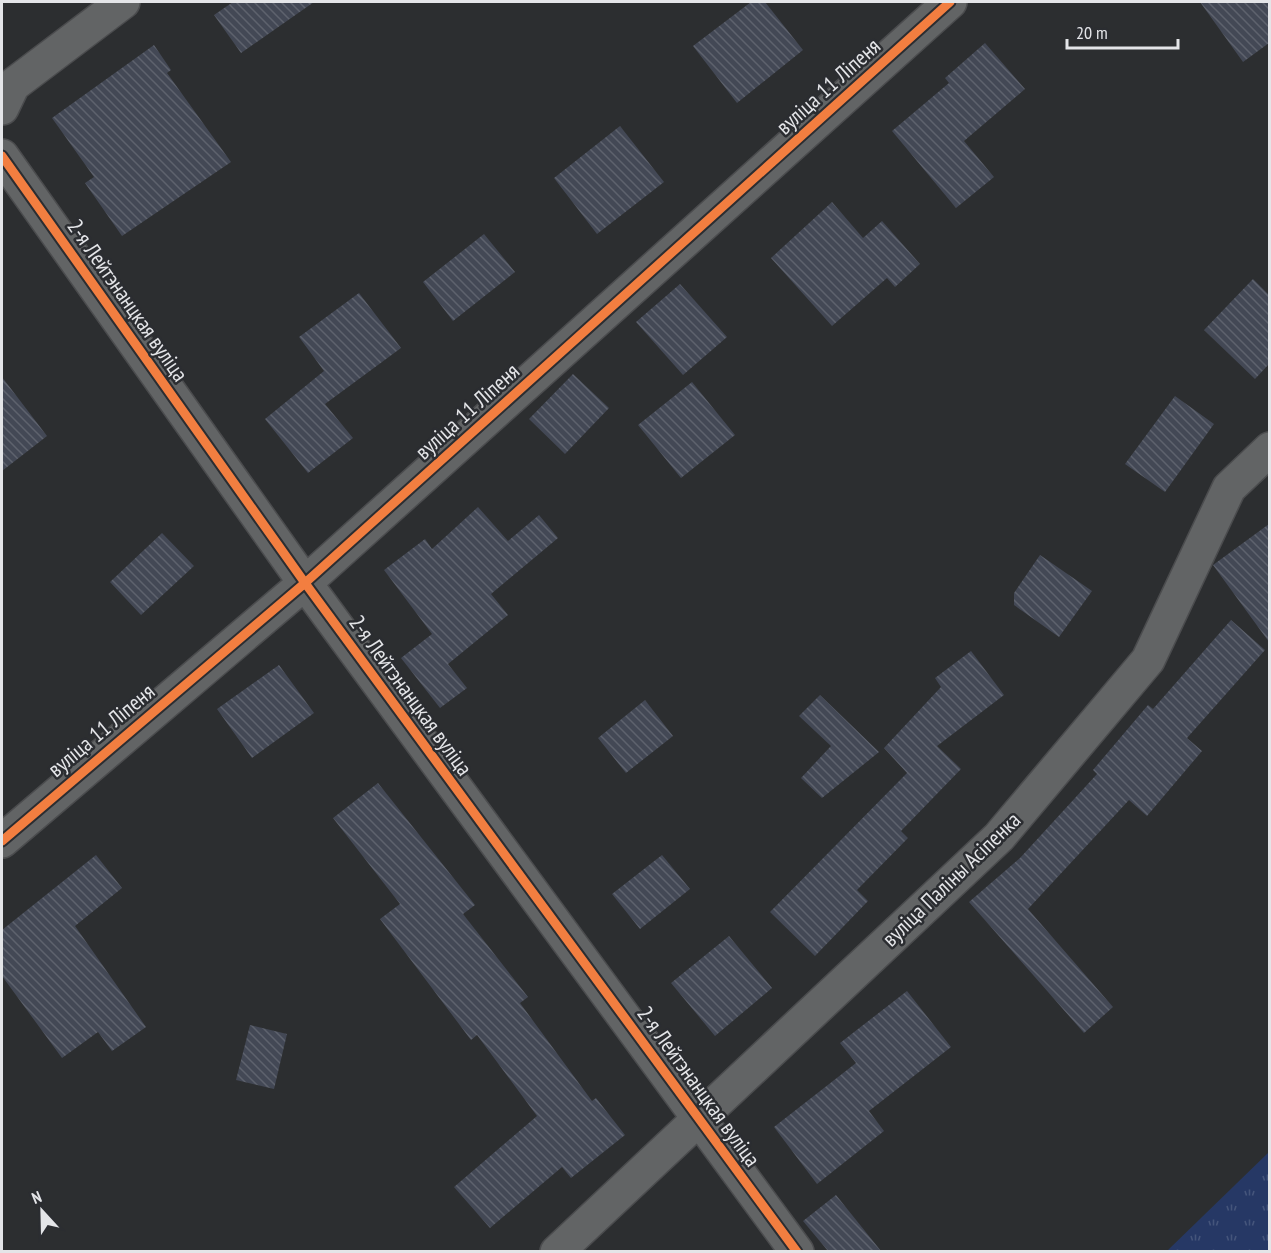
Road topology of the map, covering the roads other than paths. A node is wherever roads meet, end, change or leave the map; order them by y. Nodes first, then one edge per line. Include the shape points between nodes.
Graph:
1 (123, 2) edge
2 (950, 2) edge
3 (2, 108) edge
4 (2, 156) edge
5 (1269, 449) edge
6 (305, 583) junction
7 (2, 841) edge
8 (698, 1119) junction
9 (557, 1251) edge
10 (797, 1251) edge

1 - 3 street via 13,85
2 - 6 street, вуліца 11 Ліпеня
4 - 6 street, 2-я Лейтэнанцкая вуліца
5 - 8 street, вуліца Паліны Асіпенка via 1230,488 1148,660 999,837
6 - 7 street, вуліца 11 Ліпеня
6 - 8 street, 2-я Лейтэнанцкая вуліца
8 - 9 street, вуліца Паліны Асіпенка
8 - 10 street, 2-я Лейтэнанцкая вуліца

